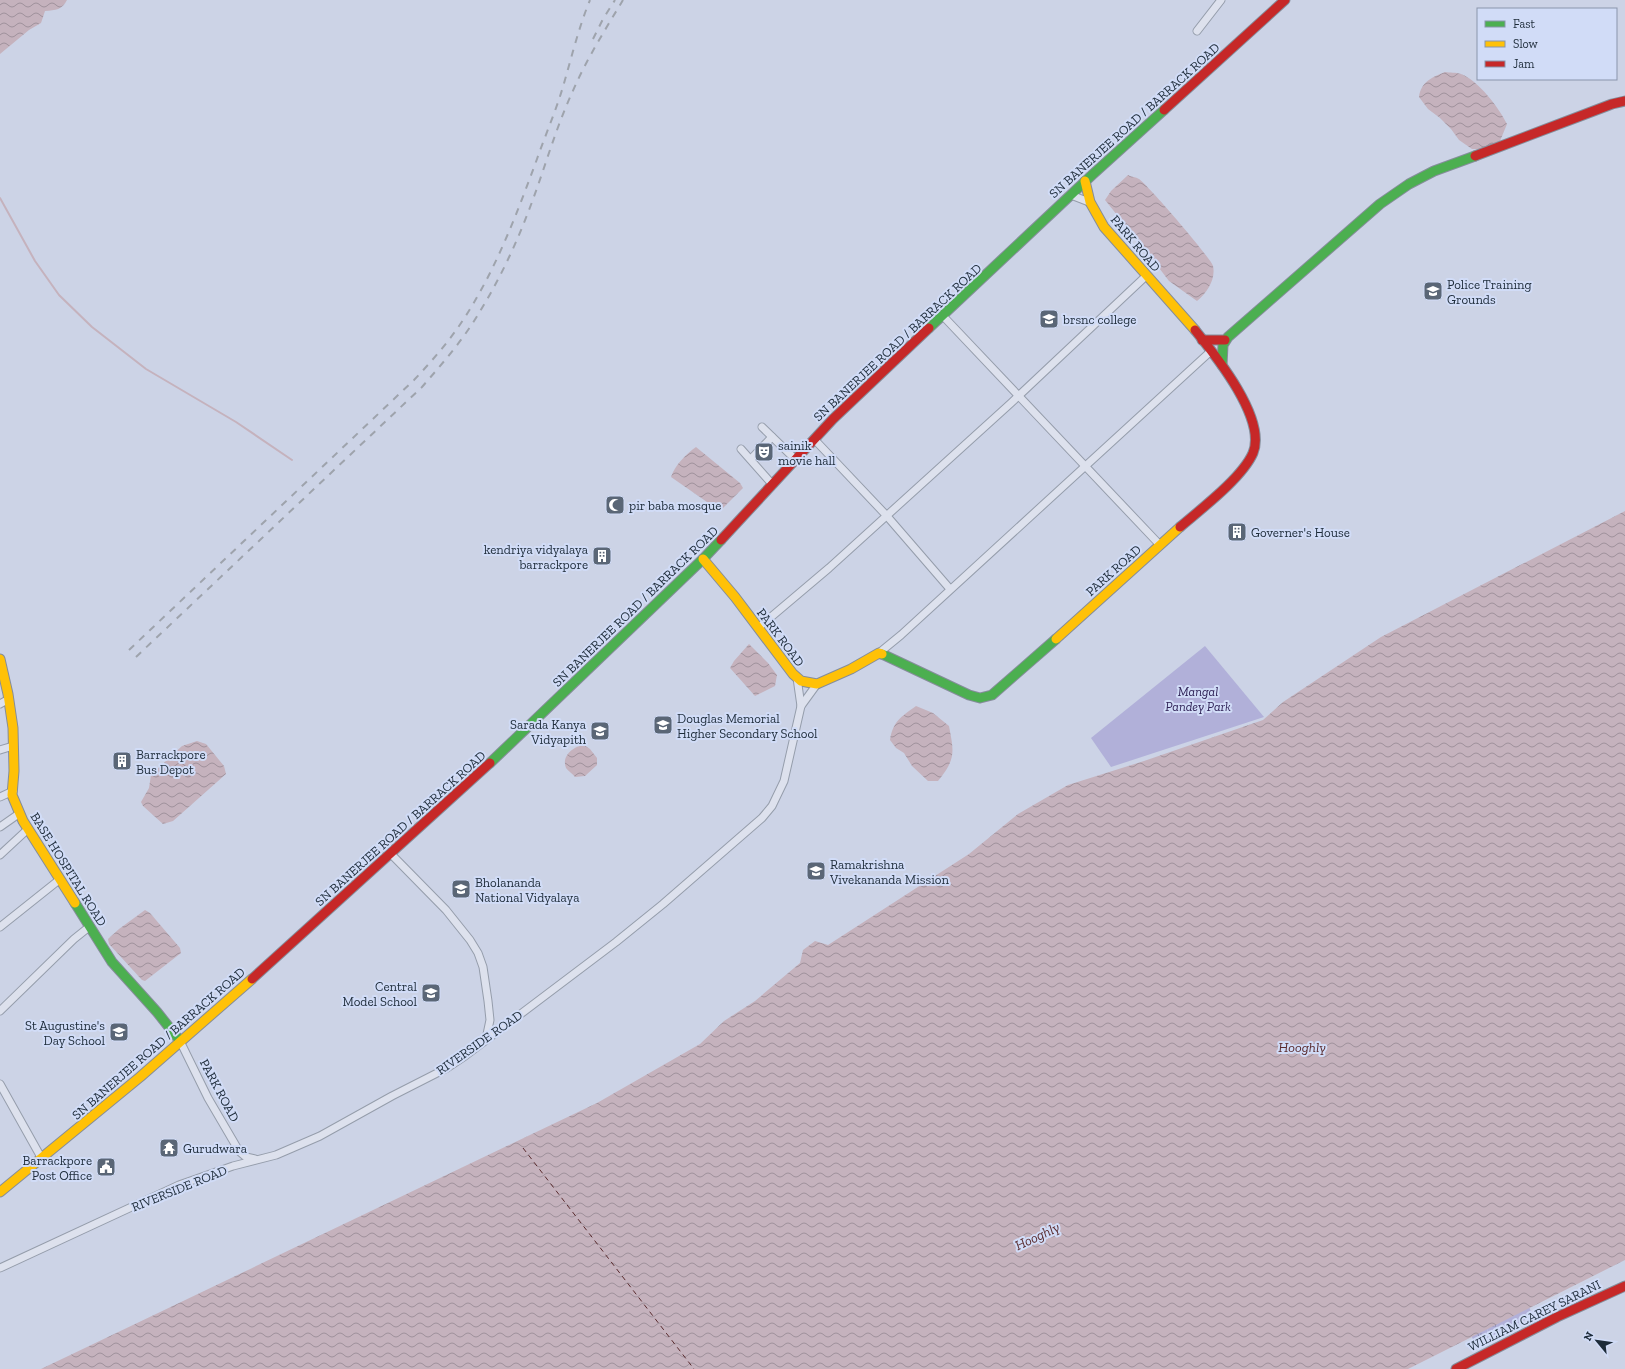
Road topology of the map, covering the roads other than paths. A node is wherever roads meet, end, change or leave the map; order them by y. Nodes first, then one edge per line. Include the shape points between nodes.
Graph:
1 (1221, 0) edge
2 (1285, 0) edge
3 (1197, 31) dead end
4 (1625, 101) edge
5 (1085, 181) junction
6 (1071, 195) junction
7 (1089, 202) junction
8 (1146, 276) junction
9 (943, 316) junction
10 (1202, 340) junction
11 (1225, 340) junction
12 (1211, 351) junction
13 (1222, 365) junction
14 (1018, 396) junction
15 (762, 427) dead end
16 (772, 438) junction
17 (814, 439) junction
18 (741, 449) dead end
19 (751, 459) junction
20 (795, 460) junction
21 (1085, 467) junction
22 (772, 484) junction
23 (886, 515) junction
24 (1159, 544) junction
25 (703, 559) junction
26 (950, 589) junction
27 (758, 628) junction
28 (893, 642) junction
29 (879, 653) junction
30 (896, 660) junction
31 (1, 665) edge
32 (797, 678) junction
33 (817, 684) junction
34 (9, 699) junction
35 (0, 704) edge
36 (801, 706) junction
37 (13, 746) junction
38 (0, 750) edge
39 (12, 791) junction
40 (0, 797) edge
41 (20, 813) junction
42 (0, 827) edge
43 (28, 829) junction
44 (391, 854) junction
45 (0, 855) edge
46 (59, 880) junction
47 (0, 927) edge
48 (89, 927) junction
49 (0, 1011) edge
50 (486, 1039) junction
51 (180, 1041) junction
52 (0, 1084) edge
53 (239, 1151) junction
54 (42, 1159) junction
55 (259, 1160) junction
56 (233, 1166) junction
57 (0, 1192) edge
58 (0, 1268) edge
59 (1625, 1286) edge
60 (1456, 1369) edge

1 - 3 street
2 - 5 street, SN BANERJEE ROAD / BARRACK ROAD
4 - 11 street via 1434,171 1409,184 1380,204
5 - 6 street, SN BANERJEE ROAD / BARRACK ROAD
5 - 7 street, PARK ROAD
6 - 7 street
6 - 9 street, SN BANERJEE ROAD / BARRACK ROAD
7 - 8 street, PARK ROAD via 1098,217
8 - 10 street, PARK ROAD
8 - 14 street
9 - 14 street
9 - 17 street, SN BANERJEE ROAD / BARRACK ROAD
10 - 11 street
10 - 12 street, PARK ROAD
11 - 13 street
12 - 13 street, PARK ROAD
12 - 21 street
13 - 24 street, PARK ROAD via 1238,388 1253,421 1255,445 1252,456 1237,476
14 - 21 street
14 - 23 street
15 - 16 street
16 - 19 street
16 - 20 street
17 - 20 street, SN BANERJEE ROAD / BARRACK ROAD
17 - 23 street
18 - 19 street
19 - 22 street
20 - 22 street, SN BANERJEE ROAD / BARRACK ROAD
21 - 24 street
21 - 26 street
22 - 25 street, SN BANERJEE ROAD / BARRACK ROAD
23 - 26 street
23 - 27 street via 829,568
24 - 30 street, PARK ROAD via 1034,659 986,698 969,695
25 - 27 street, PARK ROAD
25 - 44 street, SN BANERJEE ROAD / BARRACK ROAD via 468,785
26 - 28 street
27 - 32 street, PARK ROAD
28 - 29 street
28 - 30 street via 891,651
29 - 30 street, PARK ROAD
29 - 33 street
31 - 34 street, BASE HOSPITAL ROAD
32 - 33 street, PARK ROAD via 806,683
32 - 36 street
33 - 36 street, RIVERSIDE ROAD
34 - 35 street
34 - 37 street, BASE HOSPITAL ROAD
36 - 50 street, RIVERSIDE ROAD via 784,781 772,806 762,818 616,942
37 - 38 street
37 - 39 street, BASE HOSPITAL ROAD
39 - 40 street
39 - 41 street, BASE HOSPITAL ROAD
41 - 42 street
41 - 43 street, BASE HOSPITAL ROAD
43 - 45 street
43 - 46 street, BASE HOSPITAL ROAD
44 - 50 street via 446,910 478,953 483,967 490,1020
44 - 51 street, SN BANERJEE ROAD / BARRACK ROAD
46 - 47 street
46 - 48 street, BASE HOSPITAL ROAD
48 - 49 street
48 - 51 street, BASE HOSPITAL ROAD via 112,962
50 - 55 street, RIVERSIDE ROAD via 447,1068 320,1136
51 - 53 street, PARK ROAD via 205,1093
51 - 54 street, SN BANERJEE ROAD / BARRACK ROAD
52 - 54 street
53 - 55 street via 248,1158
53 - 56 street via 239,1157
54 - 57 street, SN BANERJEE ROAD / BARRACK ROAD
55 - 56 street, RIVERSIDE ROAD
56 - 58 street, RIVERSIDE ROAD via 179,1185
59 - 60 street, WILLIAM CAREY SARANI via 1557,1317

